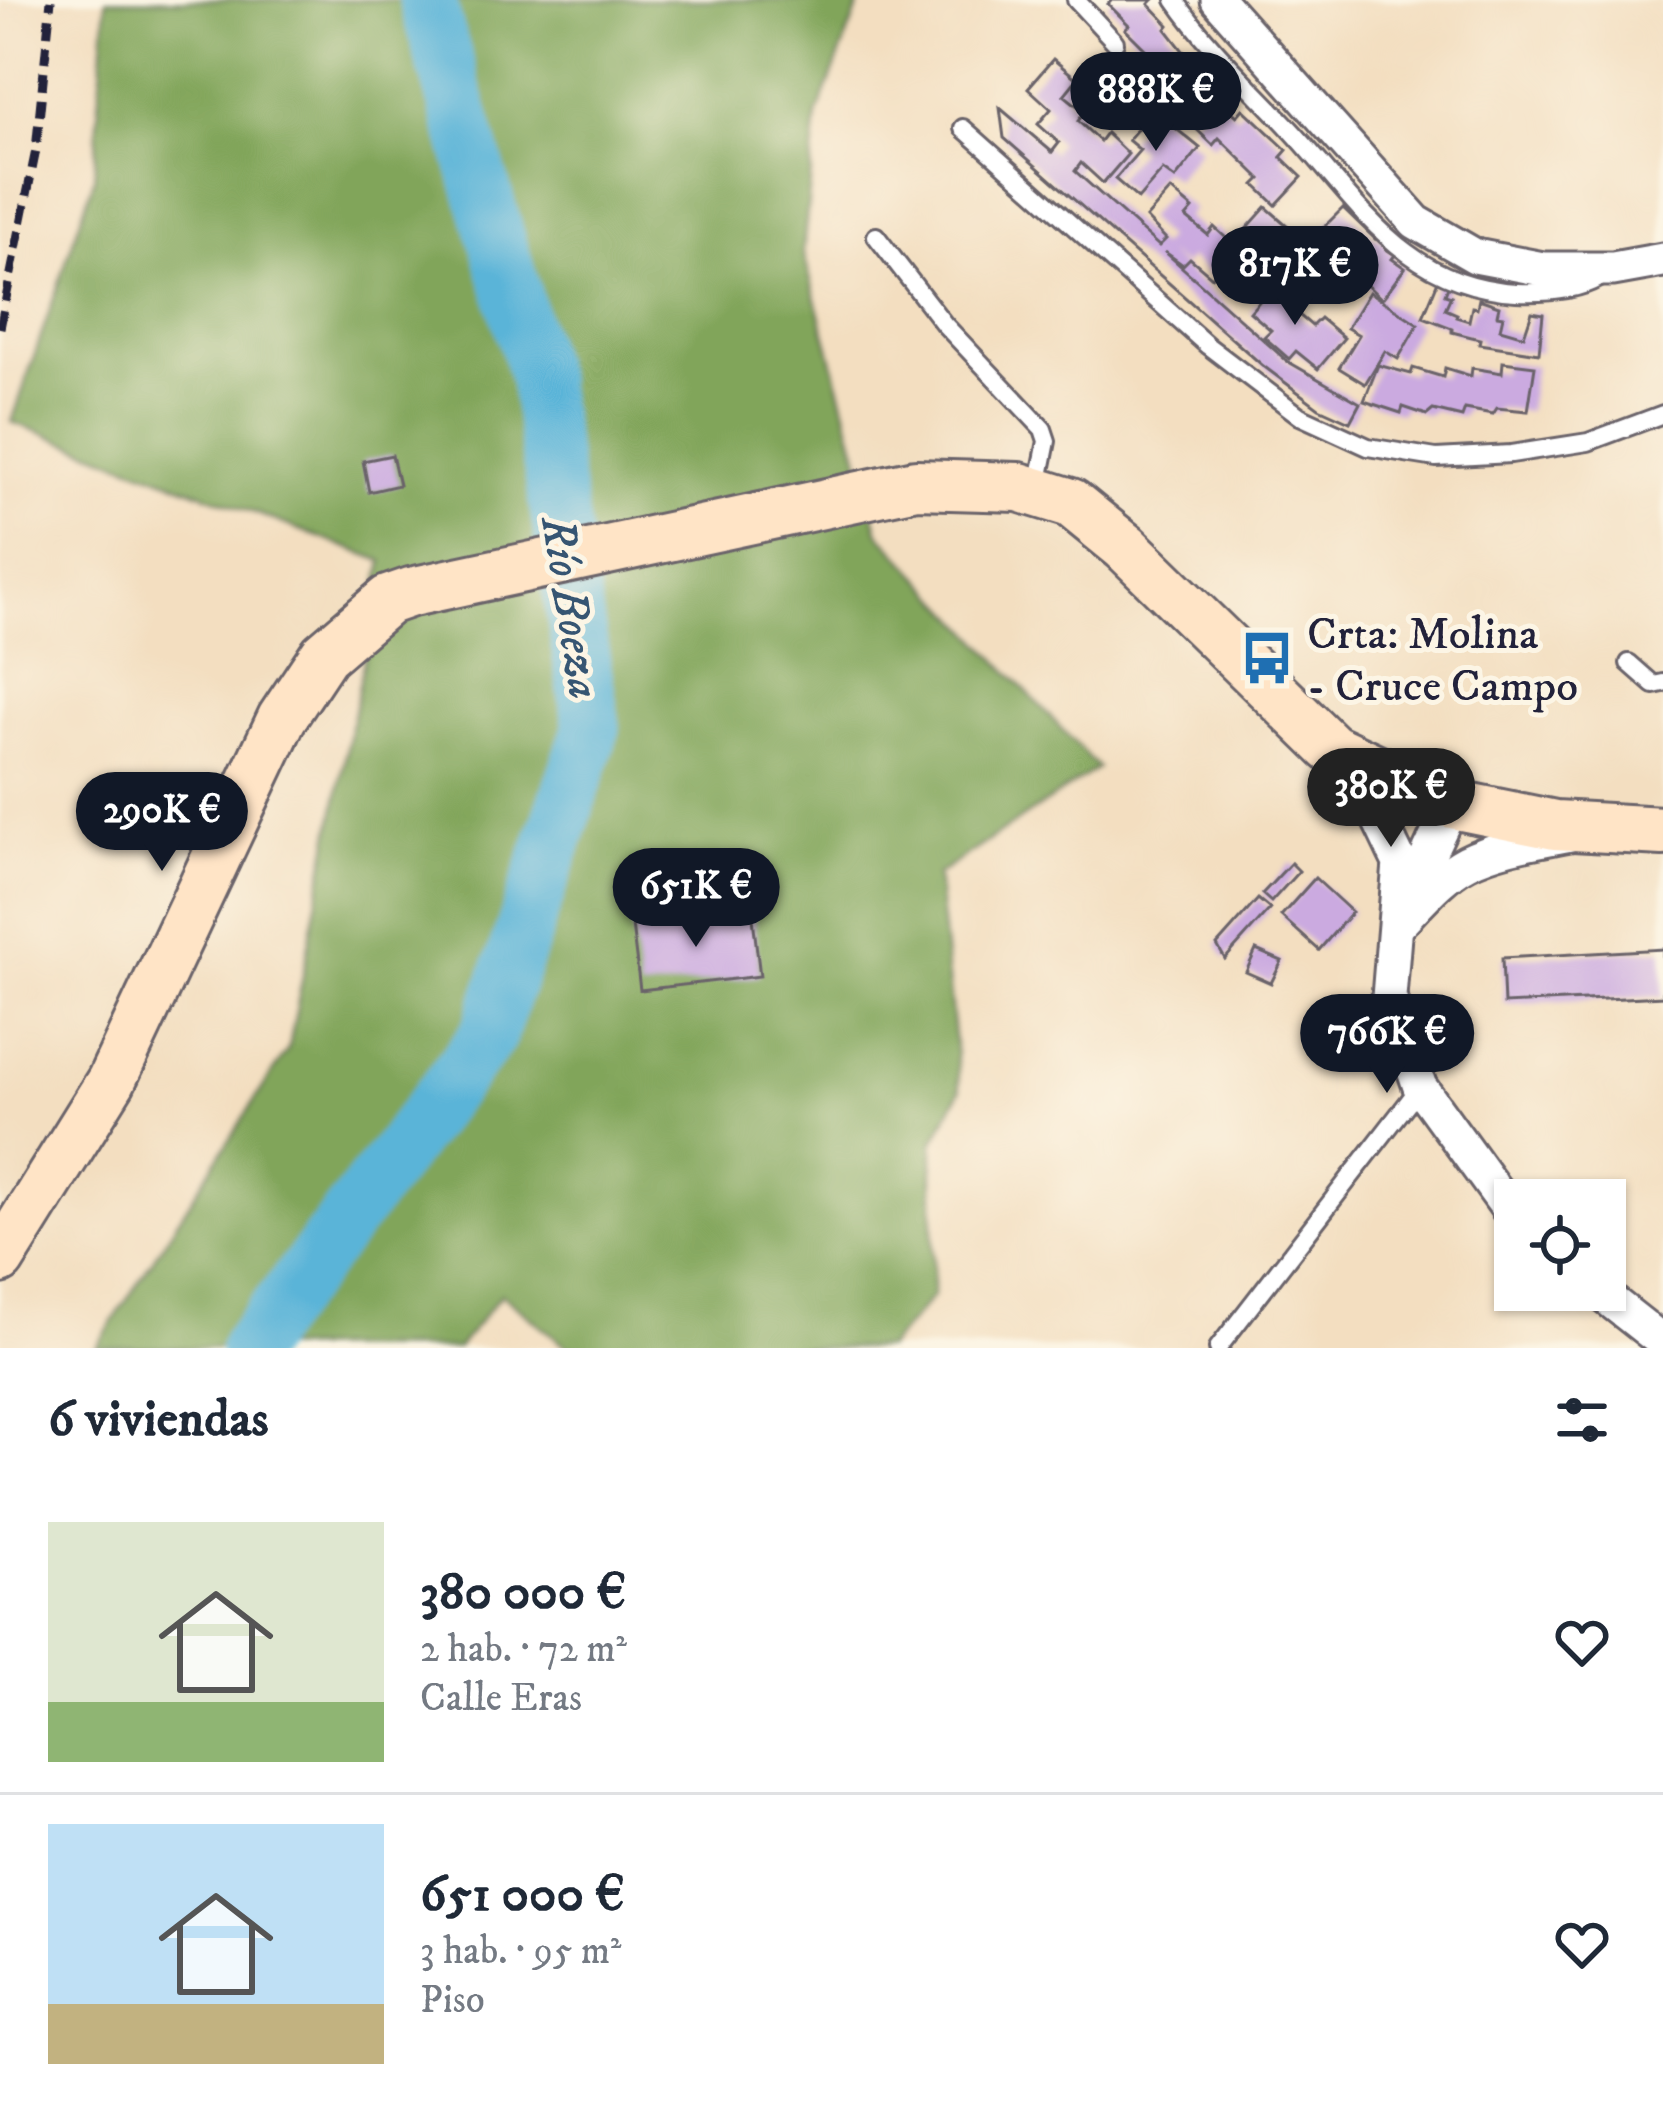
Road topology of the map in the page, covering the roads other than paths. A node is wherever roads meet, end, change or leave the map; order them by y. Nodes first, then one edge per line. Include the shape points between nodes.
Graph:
1 (1076, 0) edge
2 (1174, 0) edge
3 (1218, 0) edge
4 (1115, 42) dead end
5 (963, 128) dead end
6 (876, 236) dead end
7 (1663, 260) edge
8 (1613, 269) junction
9 (1663, 414) edge
10 (1037, 493) junction
11 (1629, 663) dead end
12 (1663, 683) edge
13 (1331, 748) junction
14 (1452, 804) junction
15 (1603, 828) junction
16 (1663, 831) edge
17 (1396, 926) junction
18 (1420, 1087) junction
19 (1494, 1189) edge
20 (0, 1259) edge
21 (1624, 1311) edge
22 (1663, 1342) edge
23 (1218, 1348) edge

1 - 4 lane
2 - 8 lane via 1217,58 1400,249 1489,290 1540,293 1590,283
3 - 8 street via 1416,222 1475,256 1543,269
5 - 9 lane via 1208,346 1300,416 1368,447 1436,458 1511,454 1588,442
6 - 10 lane via 944,324 1043,429
7 - 8 street
10 - 13 main road via 1071,503 1125,547
10 - 20 main road via 916,484 388,600 324,655 282,718 111,1081
11 - 12 lane via 1654,685
13 - 14 main road
13 - 17 street via 1400,863
14 - 15 main road
14 - 17 street
15 - 16 main road
15 - 17 street via 1466,862
17 - 18 street via 1389,997
18 - 19 street
18 - 23 lane
21 - 22 street

